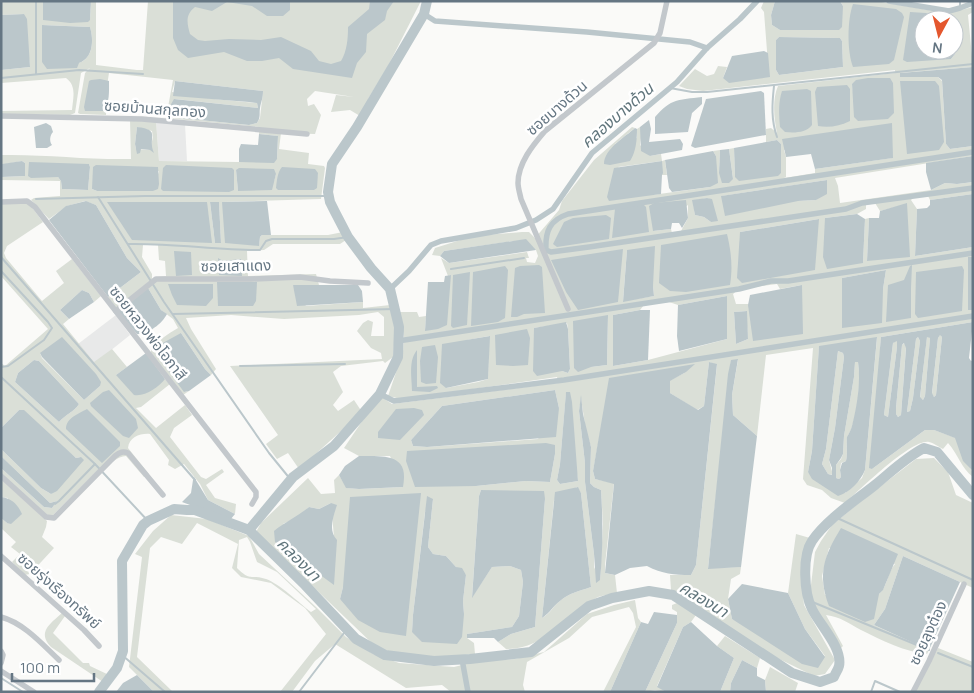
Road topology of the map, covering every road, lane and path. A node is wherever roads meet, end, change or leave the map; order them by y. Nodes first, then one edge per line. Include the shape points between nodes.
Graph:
1 (667, 1) edge
2 (1, 116) edge
3 (307, 134) dead end
4 (1, 202) edge
5 (368, 283) dead end
6 (568, 309) dead end
7 (116, 311) junction
8 (1, 476) edge
9 (163, 495) dead end
10 (252, 504) dead end
11 (1, 556) edge
12 (964, 584) dead end
13 (1, 617) edge
14 (99, 646) dead end
15 (1, 651) edge
16 (59, 660) dead end
17 (1, 663) edge
18 (1, 670) edge
19 (34, 692) edge
20 (913, 692) edge

1 - 6 street, ซอยบางด้วน via 660,33 654,43 545,131 533,144 520,171 521,198
2 - 3 street, ซอยบ้านสกุลทอง via 142,119
4 - 7 street, ซอยหลวงพ่อโอภาสี via 33,204
5 - 7 street, ซอยเสาแดง via 300,277 156,279
7 - 10 street, ซอยหลวงพ่อโอภาสี via 256,492
8 - 9 street via 46,517 54,518 119,452 124,452
11 - 14 street, ซอยรุ่งเรืองทรัพย์
12 - 20 street, ซอยลุงต๋อง
13 - 16 street via 15,623
15 - 17 street
18 - 19 street

